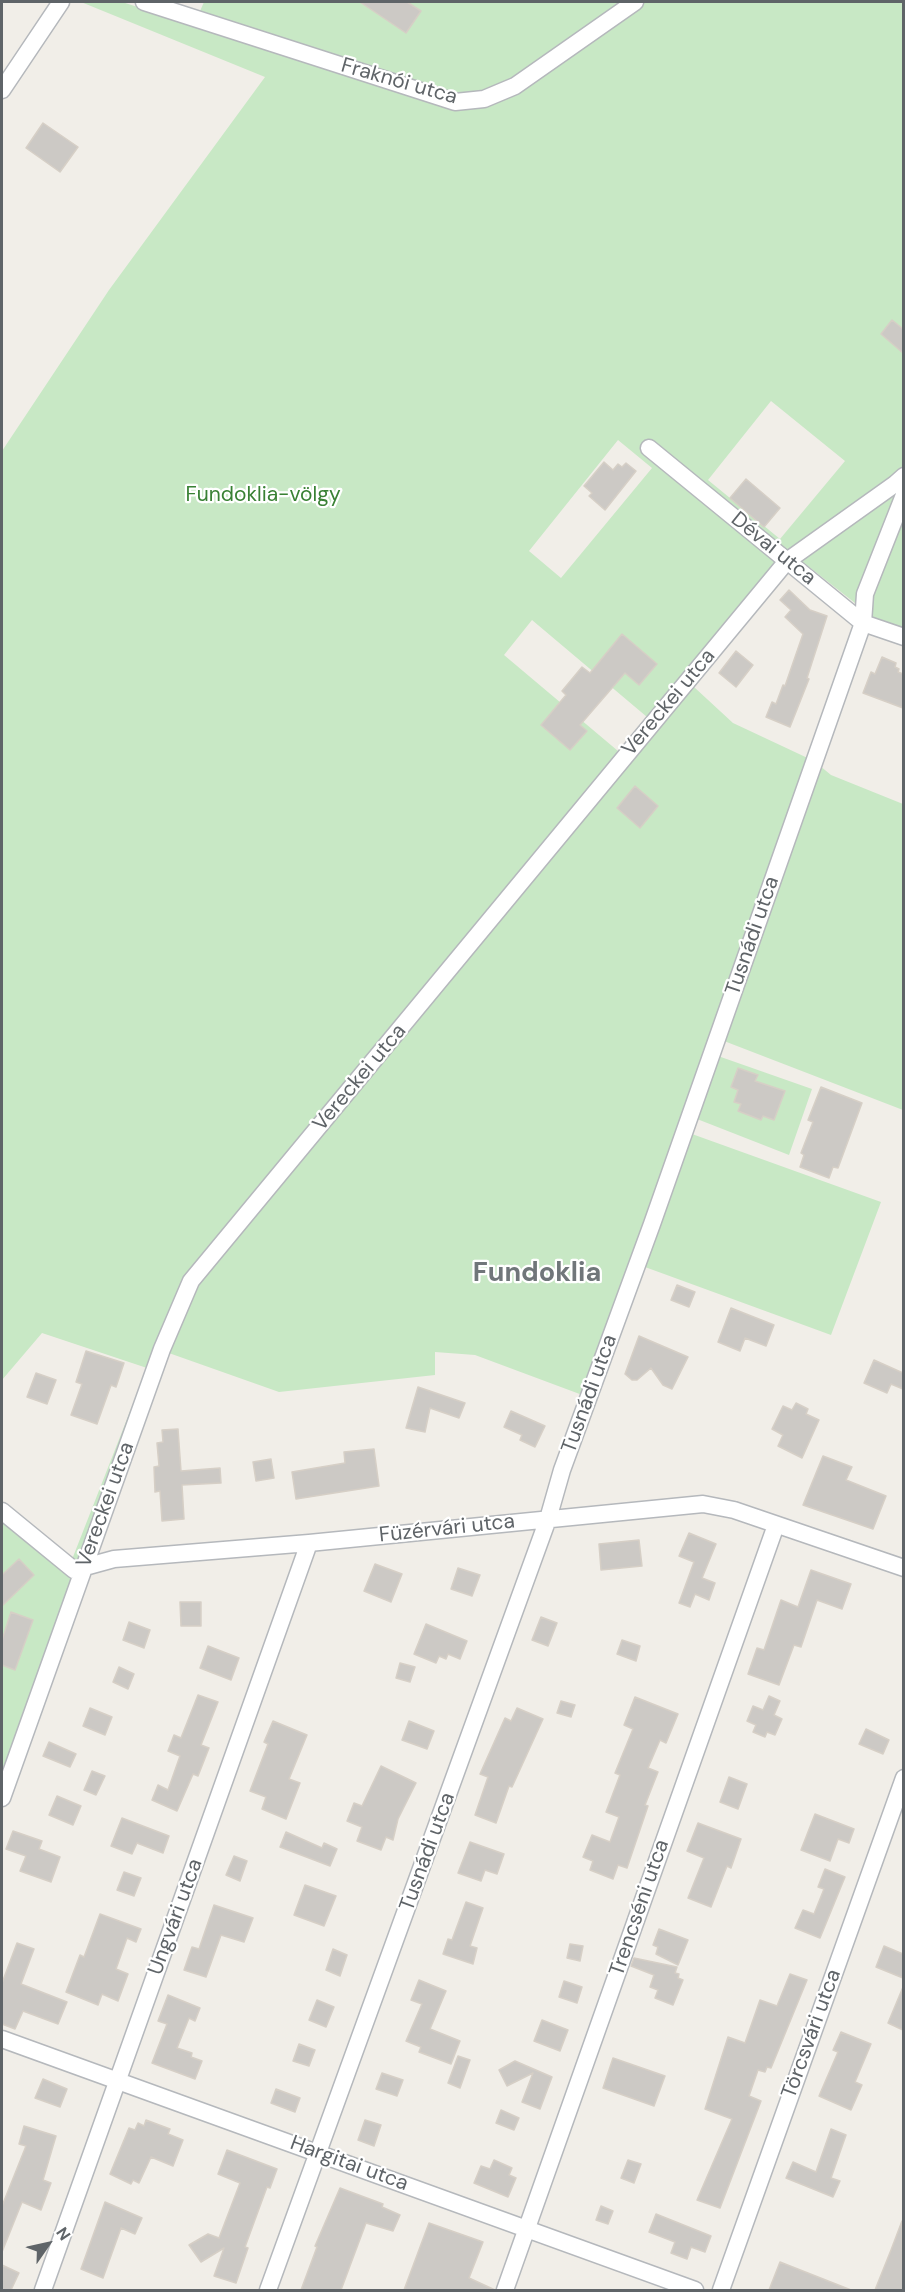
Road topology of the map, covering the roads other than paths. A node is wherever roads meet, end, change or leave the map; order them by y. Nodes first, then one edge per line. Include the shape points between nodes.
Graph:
1 (61, 2) edge
2 (144, 2) edge
3 (634, 2) edge
4 (2, 90) edge
5 (649, 448) dead end
6 (903, 476) edge
7 (903, 495) edge
8 (787, 561) junction
9 (863, 623) junction
10 (903, 637) edge
11 (2, 1511) edge
12 (548, 1519) junction
13 (776, 1525) junction
14 (309, 1544) junction
15 (903, 1568) edge
16 (85, 1569) junction
17 (903, 1778) edge
18 (2, 1798) edge
19 (2, 2039) edge
20 (117, 2082) junction
21 (319, 2152) junction
22 (527, 2230) junction
23 (43, 2290) edge
24 (268, 2290) edge
25 (505, 2290) edge
26 (695, 2290) edge
27 (721, 2290) edge

1 - 4 street
2 - 3 street, Fraknói utca via 455,102 484,99 515,86
5 - 8 street, Dévai utca
6 - 8 street, Vereckei utca
7 - 9 street, Tusnádi utca via 864,594
8 - 9 street, Dévai utca
8 - 16 street, Vereckei utca via 191,1281 162,1349
9 - 10 street, Dévai utca
9 - 12 street, Tusnádi utca via 562,1470
11 - 16 street via 74,1570
12 - 13 street, Füzérvári utca via 703,1504
12 - 14 street, Füzérvári utca
12 - 21 street, Tusnádi utca
13 - 15 street, Füzérvári utca
13 - 22 street, Trencséni utca
14 - 16 street, Füzérvári utca via 114,1559
14 - 20 street, Ungvári utca
16 - 18 street, Vereckei utca
17 - 27 street, Törcsvári utca
19 - 20 street, Hargitai utca
20 - 21 street, Hargitai utca
20 - 23 street, Ungvári utca
21 - 22 street, Hargitai utca
21 - 24 street, Tusnádi utca
22 - 25 street, Trencséni utca
22 - 26 street, Hargitai utca

